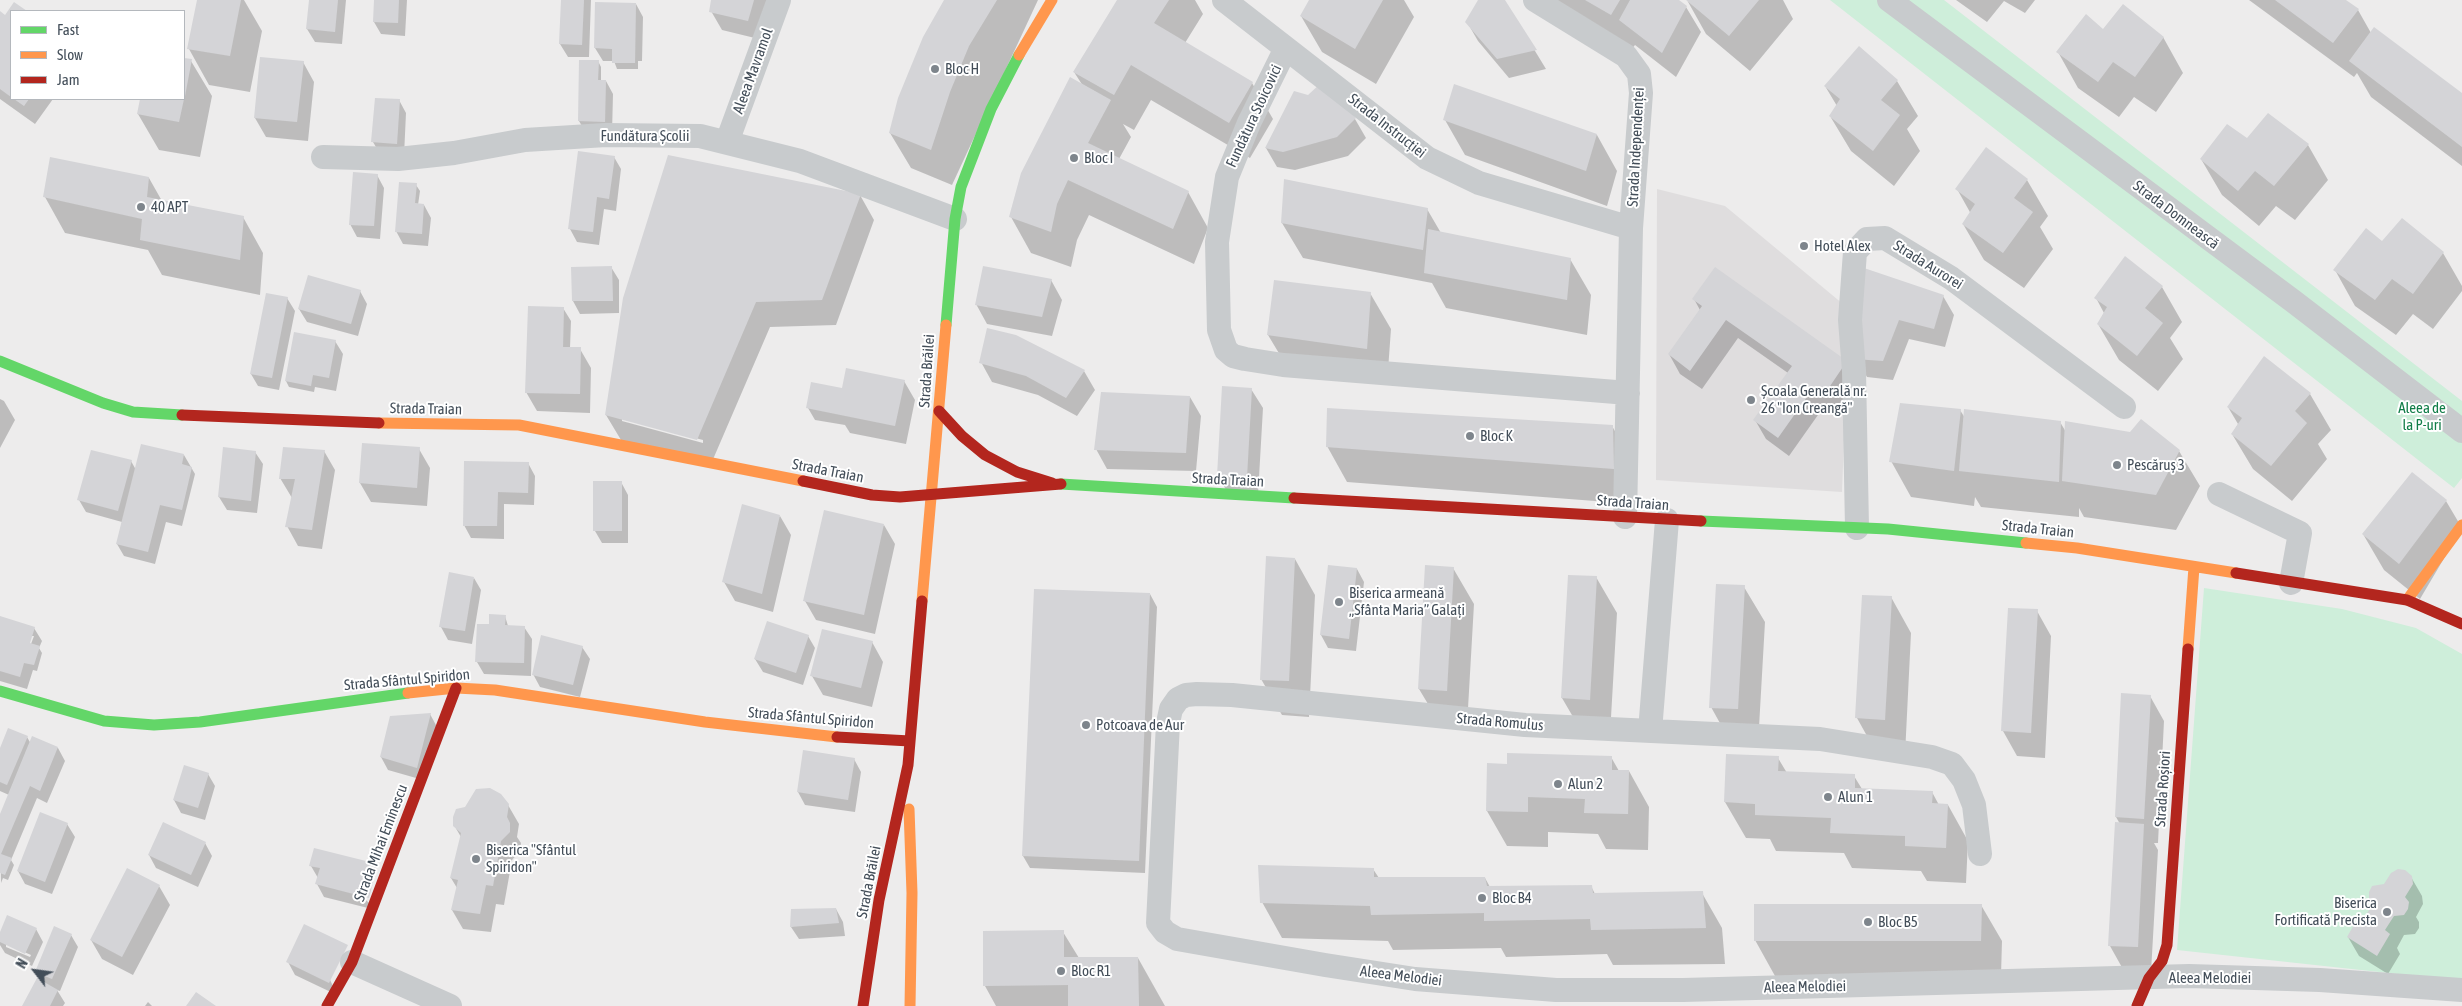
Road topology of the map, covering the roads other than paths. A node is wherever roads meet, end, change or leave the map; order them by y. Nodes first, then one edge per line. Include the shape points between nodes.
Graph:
1 (779, 0) edge
2 (1052, 0) edge
3 (1224, 0) edge
4 (1535, 0) edge
5 (1889, 0) edge
6 (1285, 50) junction
7 (727, 142) junction
8 (323, 157) dead end
9 (955, 219) junction
10 (1630, 228) junction
11 (0, 361) edge
12 (1628, 393) junction
13 (2124, 407) dead end
14 (939, 411) junction
15 (2462, 431) edge
16 (1052, 483) junction
17 (2219, 494) dead end
18 (931, 495) junction
19 (1625, 517) junction
20 (1668, 520) junction
21 (2462, 525) edge
22 (1857, 528) junction
23 (2194, 567) junction
24 (2291, 583) junction
25 (2407, 600) junction
26 (2462, 624) edge
27 (456, 688) junction
28 (0, 691) edge
29 (1650, 731) junction
30 (910, 741) junction
31 (908, 765) junction
32 (1980, 854) dead end
33 (1158, 923) joint
34 (352, 962) junction
35 (2149, 978) junction
36 (2462, 990) edge
37 (327, 1006) edge
38 (450, 1006) edge
39 (863, 1006) edge
40 (910, 1006) edge
41 (2137, 1006) edge

1 - 7 street, Aleea Mavramol
2 - 9 main road, Strada Brăilei via 991,109 961,187
3 - 6 street, Strada Instrucției
4 - 10 street, Strada Independenței via 1626,56 1639,74 1641,93
5 - 15 street, Strada Domnească
6 - 10 street, Strada Instrucției via 1427,158 1459,175
6 - 12 street, Fundătura Stoicovici via 1230,169 1222,204 1217,242 1219,330 1226,350 1233,356 1283,365
7 - 8 street, Fundătura Școlii via 700,136 606,135 525,140 398,159
7 - 9 street, Fundătura Școlii via 800,161
9 - 14 main road, Strada Brăilei
10 - 12 street, Strada Independenței
11 - 18 main road, Strada Traian via 133,412 329,422 519,425 872,495
12 - 19 street, Strada Independenței
13 - 22 street, Strada Aurorei via 1952,278 1885,238 1867,240 1855,252 1850,320
14 - 16 main road via 985,455 1017,472
14 - 18 main road, Strada Brăilei
16 - 18 main road, Strada Traian
16 - 19 main road, Strada Traian
17 - 24 street via 2300,533
18 - 30 main road, Strada Brăilei
19 - 20 main road, Strada Traian
20 - 22 main road, Strada Traian
20 - 29 street
21 - 25 main road
22 - 23 main road, Strada Traian via 2077,548
23 - 24 main road, Strada Traian
23 - 35 main road, Strada Roșiori via 2167,945 2162,961
24 - 25 main road, Strada Traian
25 - 26 main road, Strada Traian
27 - 28 main road, Strada Sfântul Spiridon via 200,722 154,725 104,721
27 - 30 main road, Strada Sfântul Spiridon via 495,690 657,716 814,736
27 - 34 main road, Strada Mihai Eminescu
29 - 32 street, Strada Romulus via 1820,739 1952,764 1964,780 1974,805
29 - 33 street, Strada Romulus via 1525,725 1232,695 1186,695 1178,699 1171,709 1168,723
30 - 31 main road, Strada Brăilei
31 - 39 main road, Strada Brăilei via 879,900
31 - 40 main road, Strada Brăilei via 912,893
33 - 35 street, Aleea Melodiei via 1177,939 1324,965 1415,979 1556,990 1683,990
34 - 37 main road, Strada Mihai Eminescu
34 - 38 street
35 - 36 street, Aleea Melodiei via 2281,978
35 - 41 main road, Strada Roșiori

